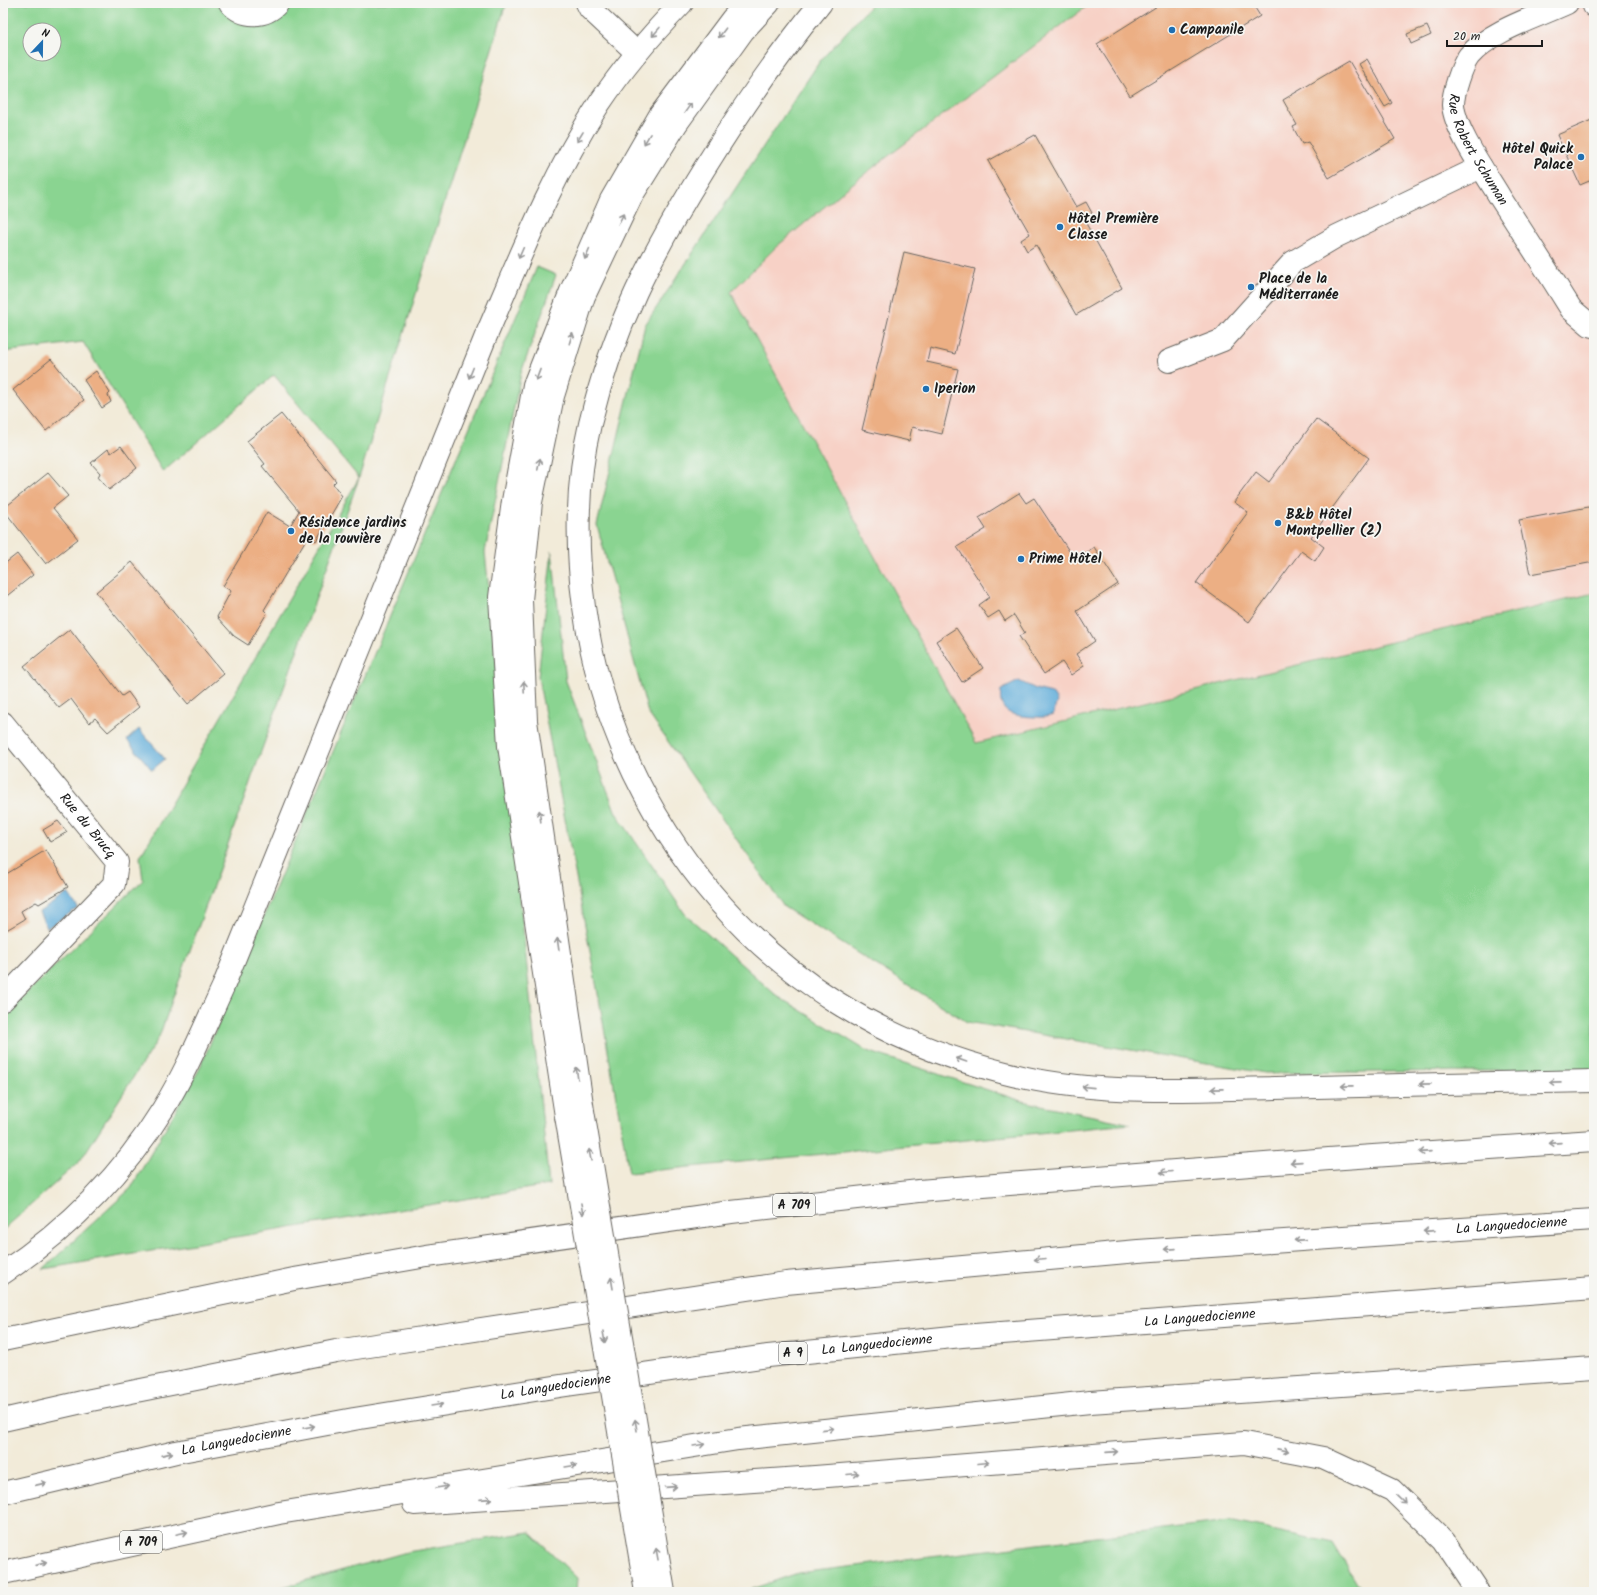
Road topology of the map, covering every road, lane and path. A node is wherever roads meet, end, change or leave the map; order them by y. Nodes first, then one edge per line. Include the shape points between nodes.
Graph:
1 (230, 3) edge
2 (278, 3) edge
3 (587, 3) edge
4 (682, 3) edge
5 (747, 3) edge
6 (769, 3) edge
7 (821, 3) edge
8 (1568, 3) edge
9 (1592, 3) edge
10 (1594, 6) edge
11 (637, 53) junction
12 (1481, 167) junction
13 (1594, 326) edge
14 (1169, 361) dead end
15 (3, 723) edge
16 (3, 1000) edge
17 (1594, 1081) edge
18 (574, 1114) junction
19 (1594, 1141) edge
20 (1594, 1220) edge
21 (3, 1273) edge
22 (1594, 1288) edge
23 (3, 1340) edge
24 (1594, 1368) edge
25 (3, 1420) edge
26 (3, 1493) edge
27 (279, 1513) junction
28 (3, 1573) edge
29 (646, 1592) edge
30 (664, 1592) edge
31 (1478, 1592) edge

1 - 2 main road via 235,9 252,15 272,10
3 - 11 main road via 590,9
4 -> 11 main road
5 -> 18 main road via 732,19 660,115 611,200 534,385 513,501 500,597 509,746
18 -> 6 main road via 526,721 521,600 531,502 553,396 584,296 594,274 631,197 677,123 742,31
17 -> 7 main road via 1149,1090 1068,1085 1007,1074 936,1052 897,1036 838,1004 808,983 752,936 726,910 678,850 645,797 630,764 607,707 588,633 579,537 582,475 589,430 606,364 617,334 661,241 748,100
8 - 12 main road, Rue Robert Schuman via 1497,35 1479,46 1468,57 1453,104 1458,124
9 - 10 main road
11 -> 21 main road via 600,104 576,143 522,251 223,986 183,1073 163,1109 121,1169 69,1222
12 - 13 main road, Rue Robert Schuman via 1571,309
12 - 14 main road via 1337,236 1292,262 1223,340
15 - 16 main road, Rue du Brucq via 117,862 114,884
18 -> 29 main road, bridge
30 -> 18 main road, bridge
19 -> 23 main road, A 709 via 919,1191 731,1212 294,1279
20 -> 25 main road, La Languedocienne via 1138,1251 786,1283 336,1351 99,1398
26 -> 22 main road, La Languedocienne / A 9 via 176,1452 354,1419 768,1356 962,1336
27 -> 24 main road, A 709 via 738,1439 1090,1402
28 -> 27 main road, A 709
27 -> 31 main road via 814,1477 1244,1443 1323,1458 1392,1490 1444,1541

